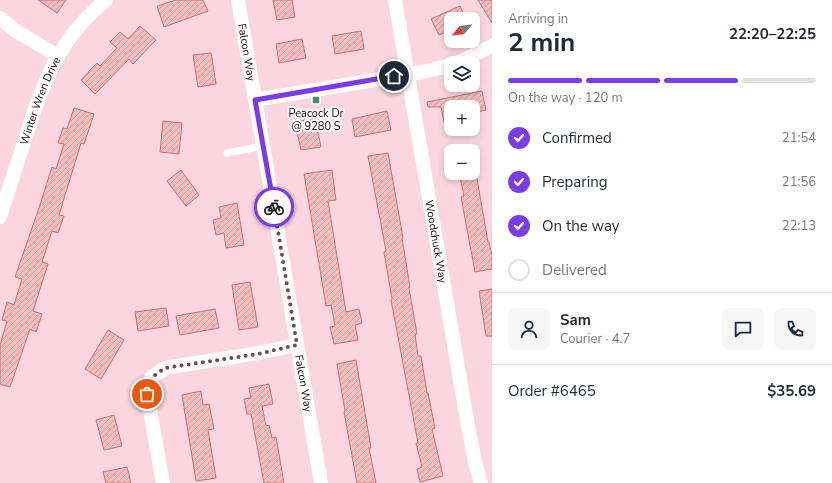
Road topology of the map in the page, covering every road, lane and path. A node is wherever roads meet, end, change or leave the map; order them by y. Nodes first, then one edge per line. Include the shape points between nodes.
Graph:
1 (106, 0) edge
2 (238, 0) edge
3 (395, 0) edge
4 (0, 18) edge
5 (492, 46) edge
6 (58, 56) junction
7 (471, 56) edge
8 (444, 67) edge
9 (407, 74) junction
10 (255, 100) junction
11 (263, 146) junction
12 (227, 153) dead end
13 (4, 194) edge
14 (0, 218) edge
15 (297, 345) junction
16 (163, 483) edge
17 (321, 483) edge
18 (481, 483) edge

1 - 6 street, Winter Wren Drive via 80,24
2 - 10 street, Falcon Way
3 - 9 street, Woodchuck Way
4 - 6 street via 16,31
5 - 7 street
6 - 13 street, Winter Wren Drive via 38,99
8 - 9 street
9 - 10 street
9 - 18 street, Woodchuck Way via 468,426
10 - 11 street, Falcon Way
11 - 12 lane
11 - 15 street, Falcon Way
13 - 14 street, Winter Wren Drive
15 - 16 street via 258,354 165,368 151,378 147,394
15 - 17 street, Falcon Way

